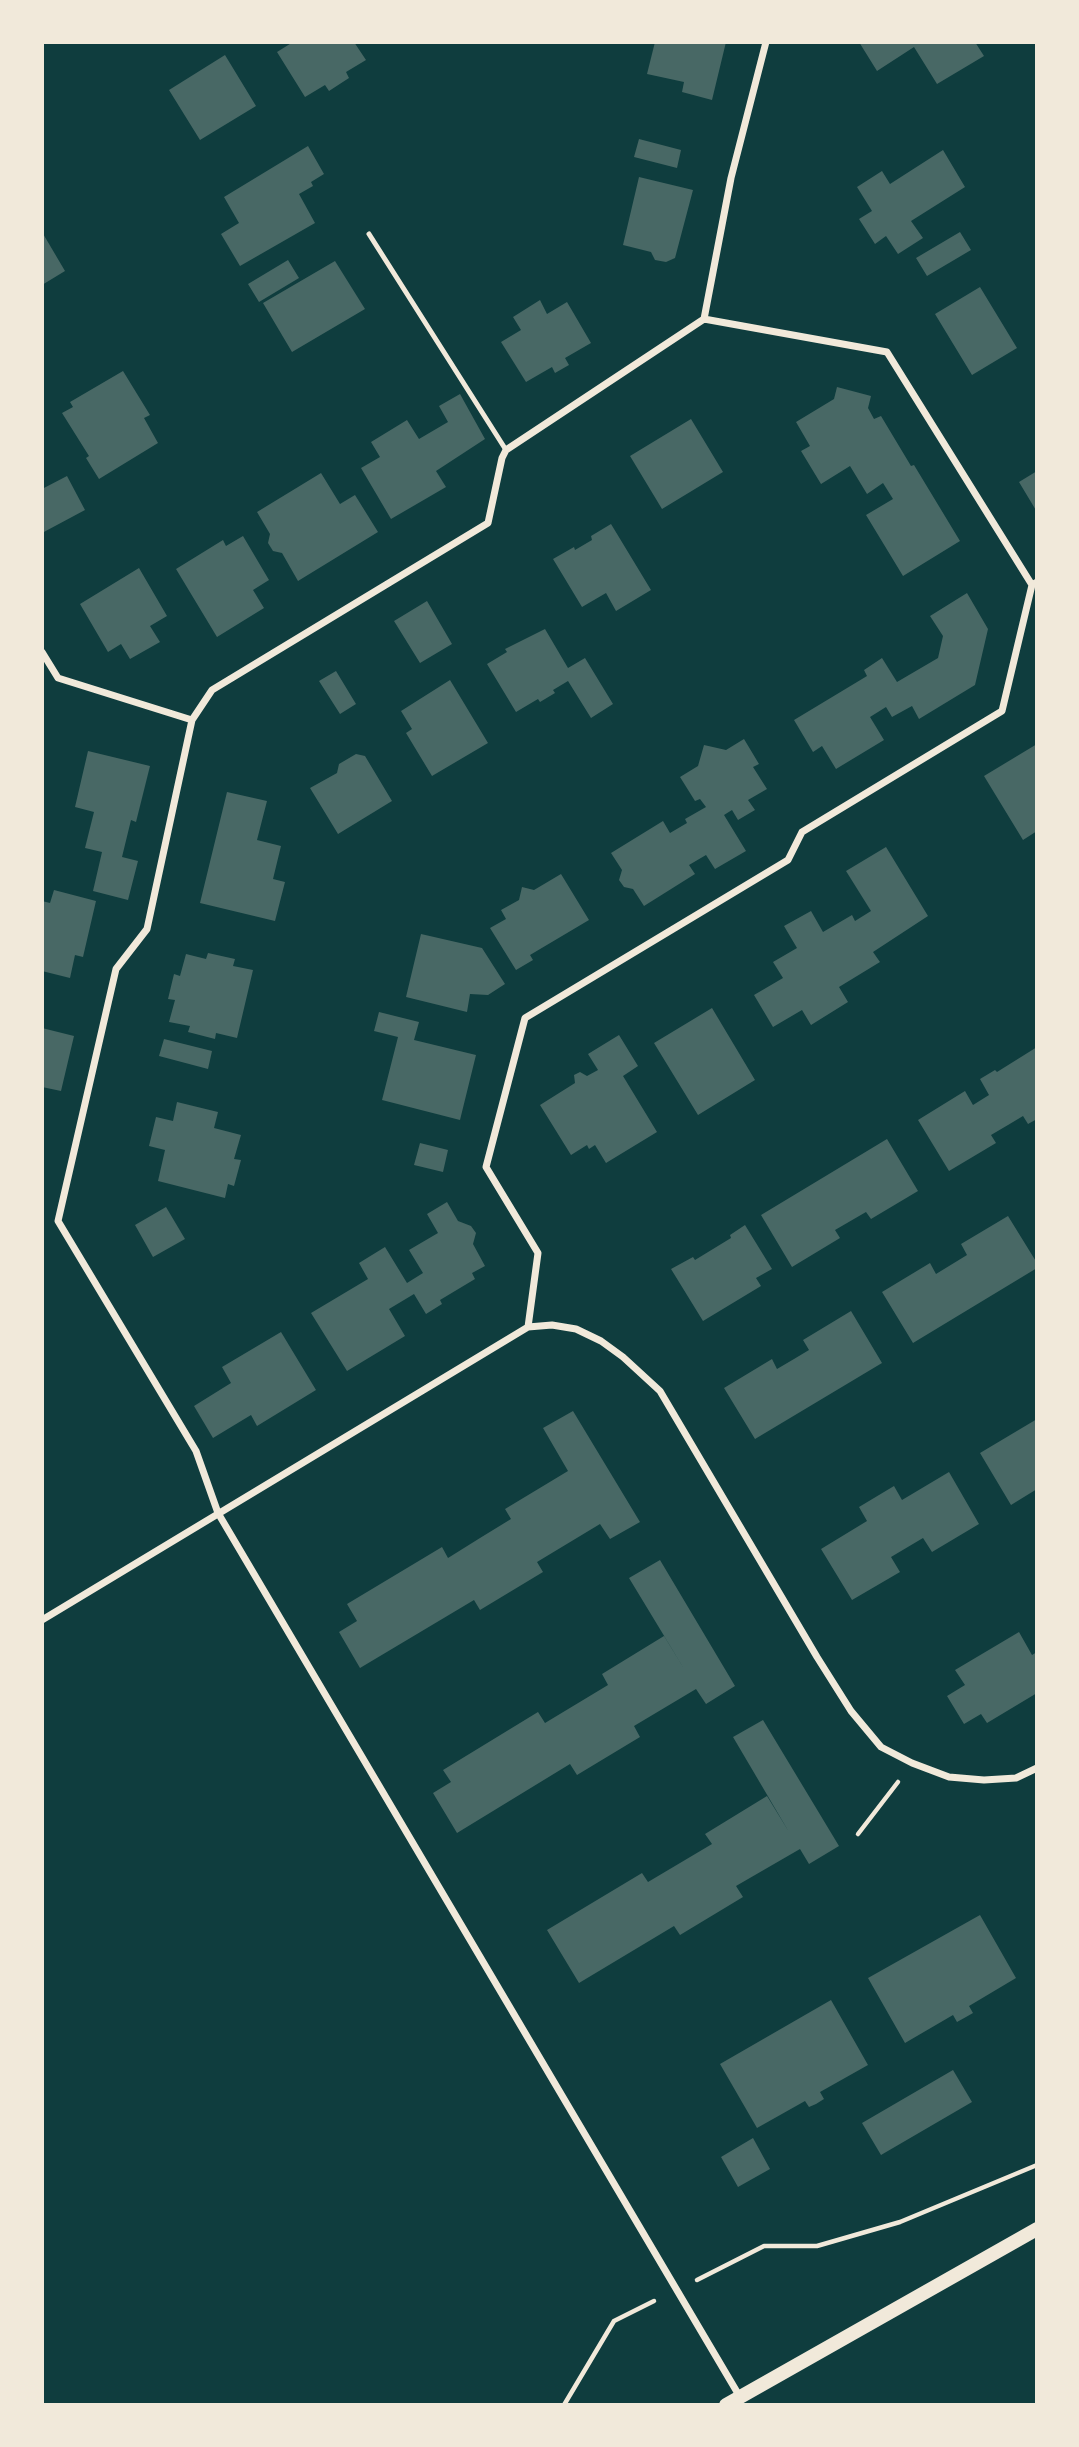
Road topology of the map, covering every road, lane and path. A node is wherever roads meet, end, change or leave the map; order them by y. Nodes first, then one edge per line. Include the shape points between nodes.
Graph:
1 (766, 42) edge
2 (369, 234) dead end
3 (704, 319) junction
4 (506, 450) junction
5 (1035, 583) edge
6 (42, 652) edge
7 (192, 720) junction
8 (528, 1327) junction
9 (218, 1513) junction
10 (42, 1620) edge
11 (912, 1763) junction
12 (1037, 1768) edge
13 (858, 1834) dead end
14 (1037, 2165) edge
15 (1037, 2229) edge
16 (676, 2290) junction
17 (740, 2397) junction
18 (564, 2405) edge
19 (726, 2405) edge

1 - 3 street via 731,178
2 - 4 lane
3 - 4 street
3 - 5 street via 887,352
4 - 7 street via 488,523 212,690
5 - 8 street via 1002,711 802,832 788,860 525,1018 486,1167 538,1253
6 - 7 street via 58,678
7 - 9 street via 147,929 116,969 58,1222 196,1451
8 - 9 street
8 - 11 street via 576,1329 601,1341 660,1391 851,1711 881,1747
9 - 10 street
9 - 16 street
11 - 12 street via 949,1777 984,1780 1016,1778
11 - 13 path
14 - 16 path via 900,2222 817,2246 764,2246
15 - 17 main road
16 - 17 street
16 - 18 path via 614,2321
17 - 19 main road

